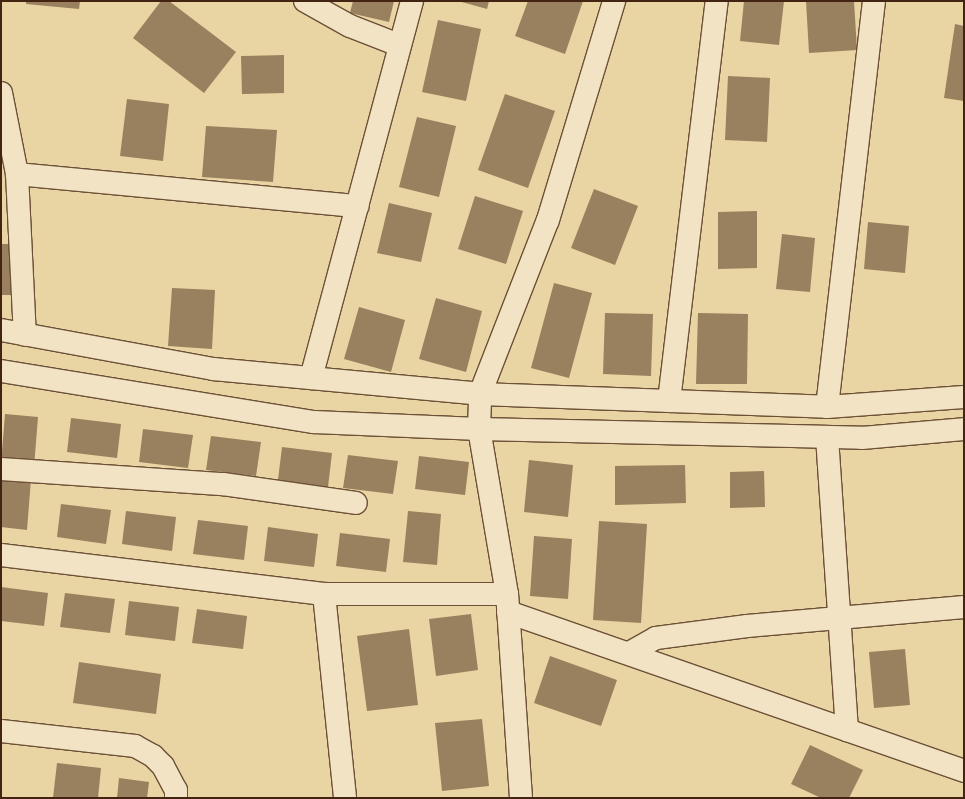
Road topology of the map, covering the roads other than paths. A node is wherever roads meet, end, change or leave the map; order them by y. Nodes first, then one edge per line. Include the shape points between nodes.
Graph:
1 (305, 1) edge
2 (412, 1) edge
3 (614, 1) edge
4 (717, 1) edge
5 (874, 1) edge
6 (399, 45) junction
7 (1, 93) edge
8 (17, 174) junction
9 (357, 206) junction
10 (1, 330) edge
11 (25, 335) junction
12 (1, 371) edge
13 (311, 378) junction
14 (480, 394) junction
15 (964, 397) edge
16 (670, 401) junction
17 (827, 407) junction
18 (964, 429) edge
19 (479, 430) junction
20 (827, 437) junction
21 (1, 469) edge
22 (356, 503) dead end
23 (1, 555) edge
24 (324, 594) junction
25 (507, 603) junction
26 (964, 607) edge
27 (840, 618) junction
28 (629, 653) junction
29 (847, 730) junction
30 (1, 731) edge
31 (964, 771) edge
32 (176, 798) edge
33 (345, 798) edge
34 (522, 798) edge

1 - 6 street via 350,26
2 - 6 street
3 - 14 street via 548,220
4 - 16 street
5 - 17 street
6 - 9 street
7 - 8 street
8 - 9 street
8 - 11 street
9 - 13 street
10 - 11 street
11 - 13 street via 213,369
12 - 19 street via 314,422
13 - 14 street
14 - 16 street
14 - 19 street
15 - 17 street
16 - 17 street
17 - 20 street
18 - 20 street via 862,438
19 - 20 street
19 - 25 street
20 - 27 street
21 - 22 street via 223,484
23 - 24 street
24 - 25 street
24 - 33 street
25 - 28 street
25 - 34 street
26 - 27 street
27 - 28 street via 656,638
27 - 29 street
28 - 29 street
29 - 31 street
30 - 32 street via 135,746 153,756 163,766 176,790

